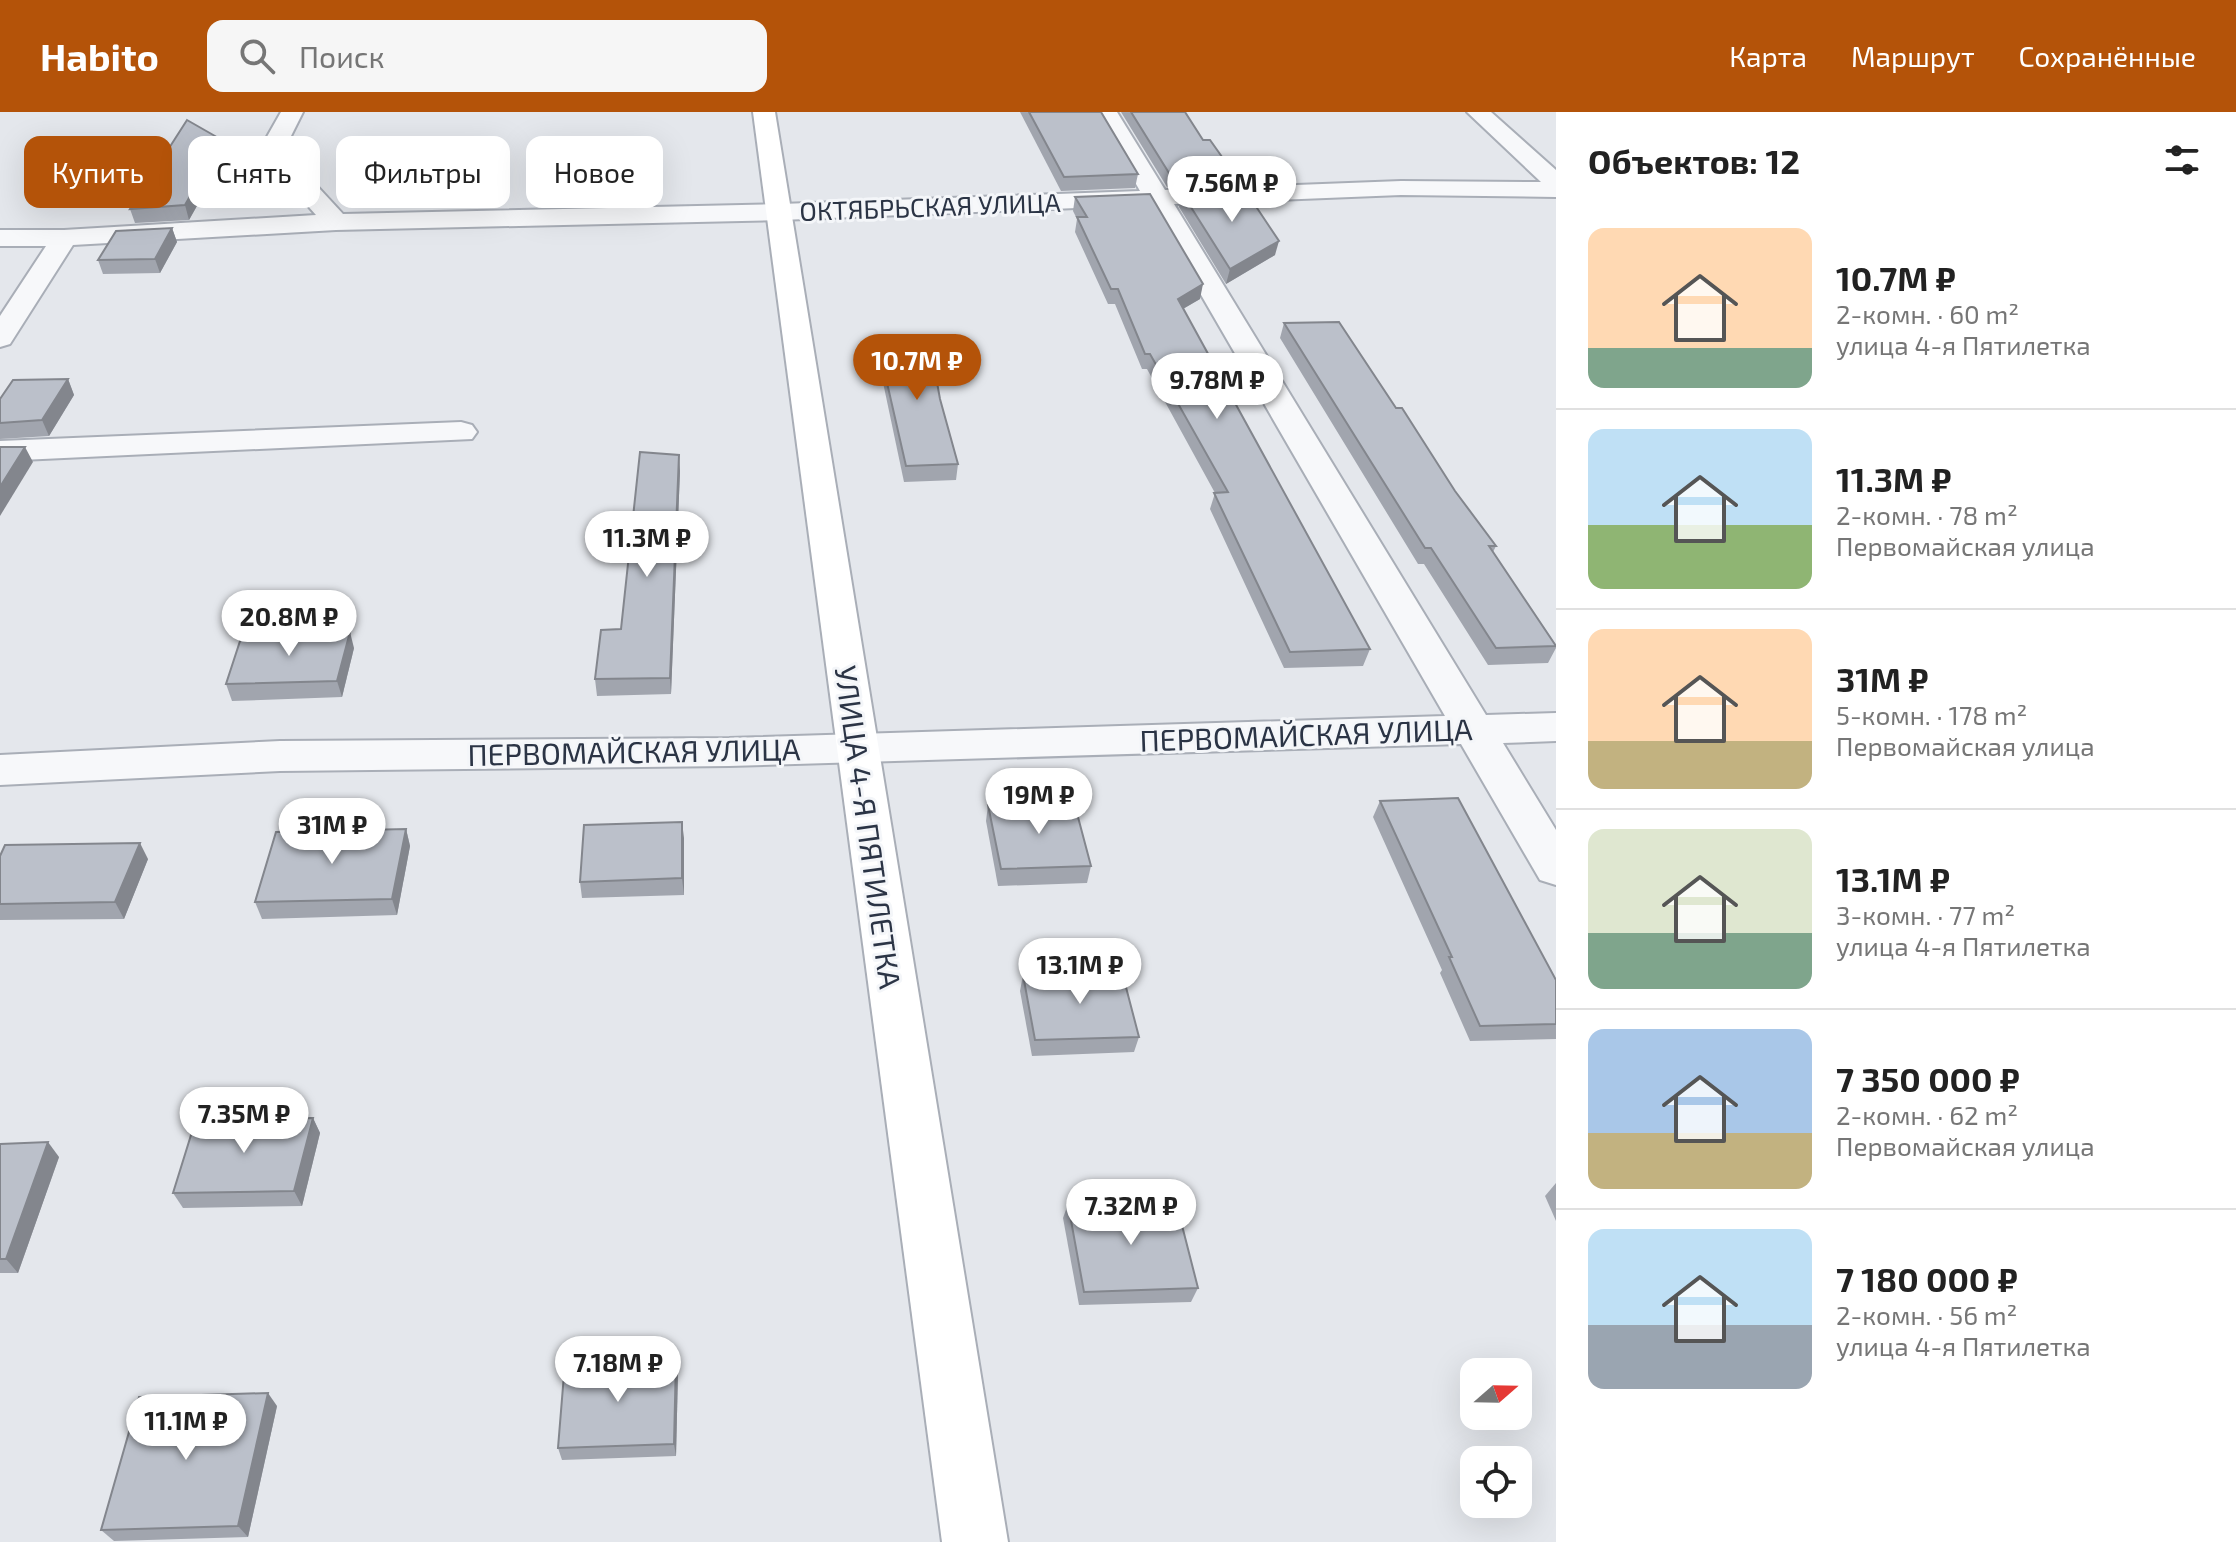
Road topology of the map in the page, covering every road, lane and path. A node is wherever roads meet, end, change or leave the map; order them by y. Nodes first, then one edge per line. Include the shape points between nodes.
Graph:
1 (292, 112) edge
2 (764, 112) edge
3 (1106, 112) edge
4 (1478, 112) edge
5 (1556, 183) edge
6 (1556, 190) edge
7 (1155, 197) junction
8 (781, 212) junction
9 (336, 222) junction
10 (0, 238) edge
11 (64, 238) junction
12 (0, 338) edge
13 (461, 432) dead end
14 (0, 451) edge
15 (1556, 727) edge
16 (1473, 730) junction
17 (856, 746) junction
18 (0, 770) edge
19 (1556, 868) edge
20 (975, 1542) edge

1 - 9 street via 276,142 283,163
2 - 8 street, УЛИЦА 4-Я ПЯТИЛЕТКА
3 - 7 street
4 - 5 street
6 - 7 street, ОКТЯБРЬСКАЯ УЛИЦА via 1401,188
7 - 8 street, ОКТЯБРЬСКАЯ УЛИЦА
7 - 16 street
8 - 9 street, ОКТЯБРЬСКАЯ УЛИЦА
8 - 17 street, УЛИЦА 4-Я ПЯТИЛЕТКА
9 - 11 street, ОКТЯБРЬСКАЯ УЛИЦА
10 - 11 street, ОКТЯБРЬСКАЯ УЛИЦА
11 - 12 street
13 - 14 street
15 - 16 street, ПЕРВОМАЙСКАЯ УЛИЦА
16 - 17 street, ПЕРВОМАЙСКАЯ УЛИЦА
16 - 19 street
17 - 18 street, ПЕРВОМАЙСКАЯ УЛИЦА via 280,756
17 - 20 street, УЛИЦА 4-Я ПЯТИЛЕТКА

